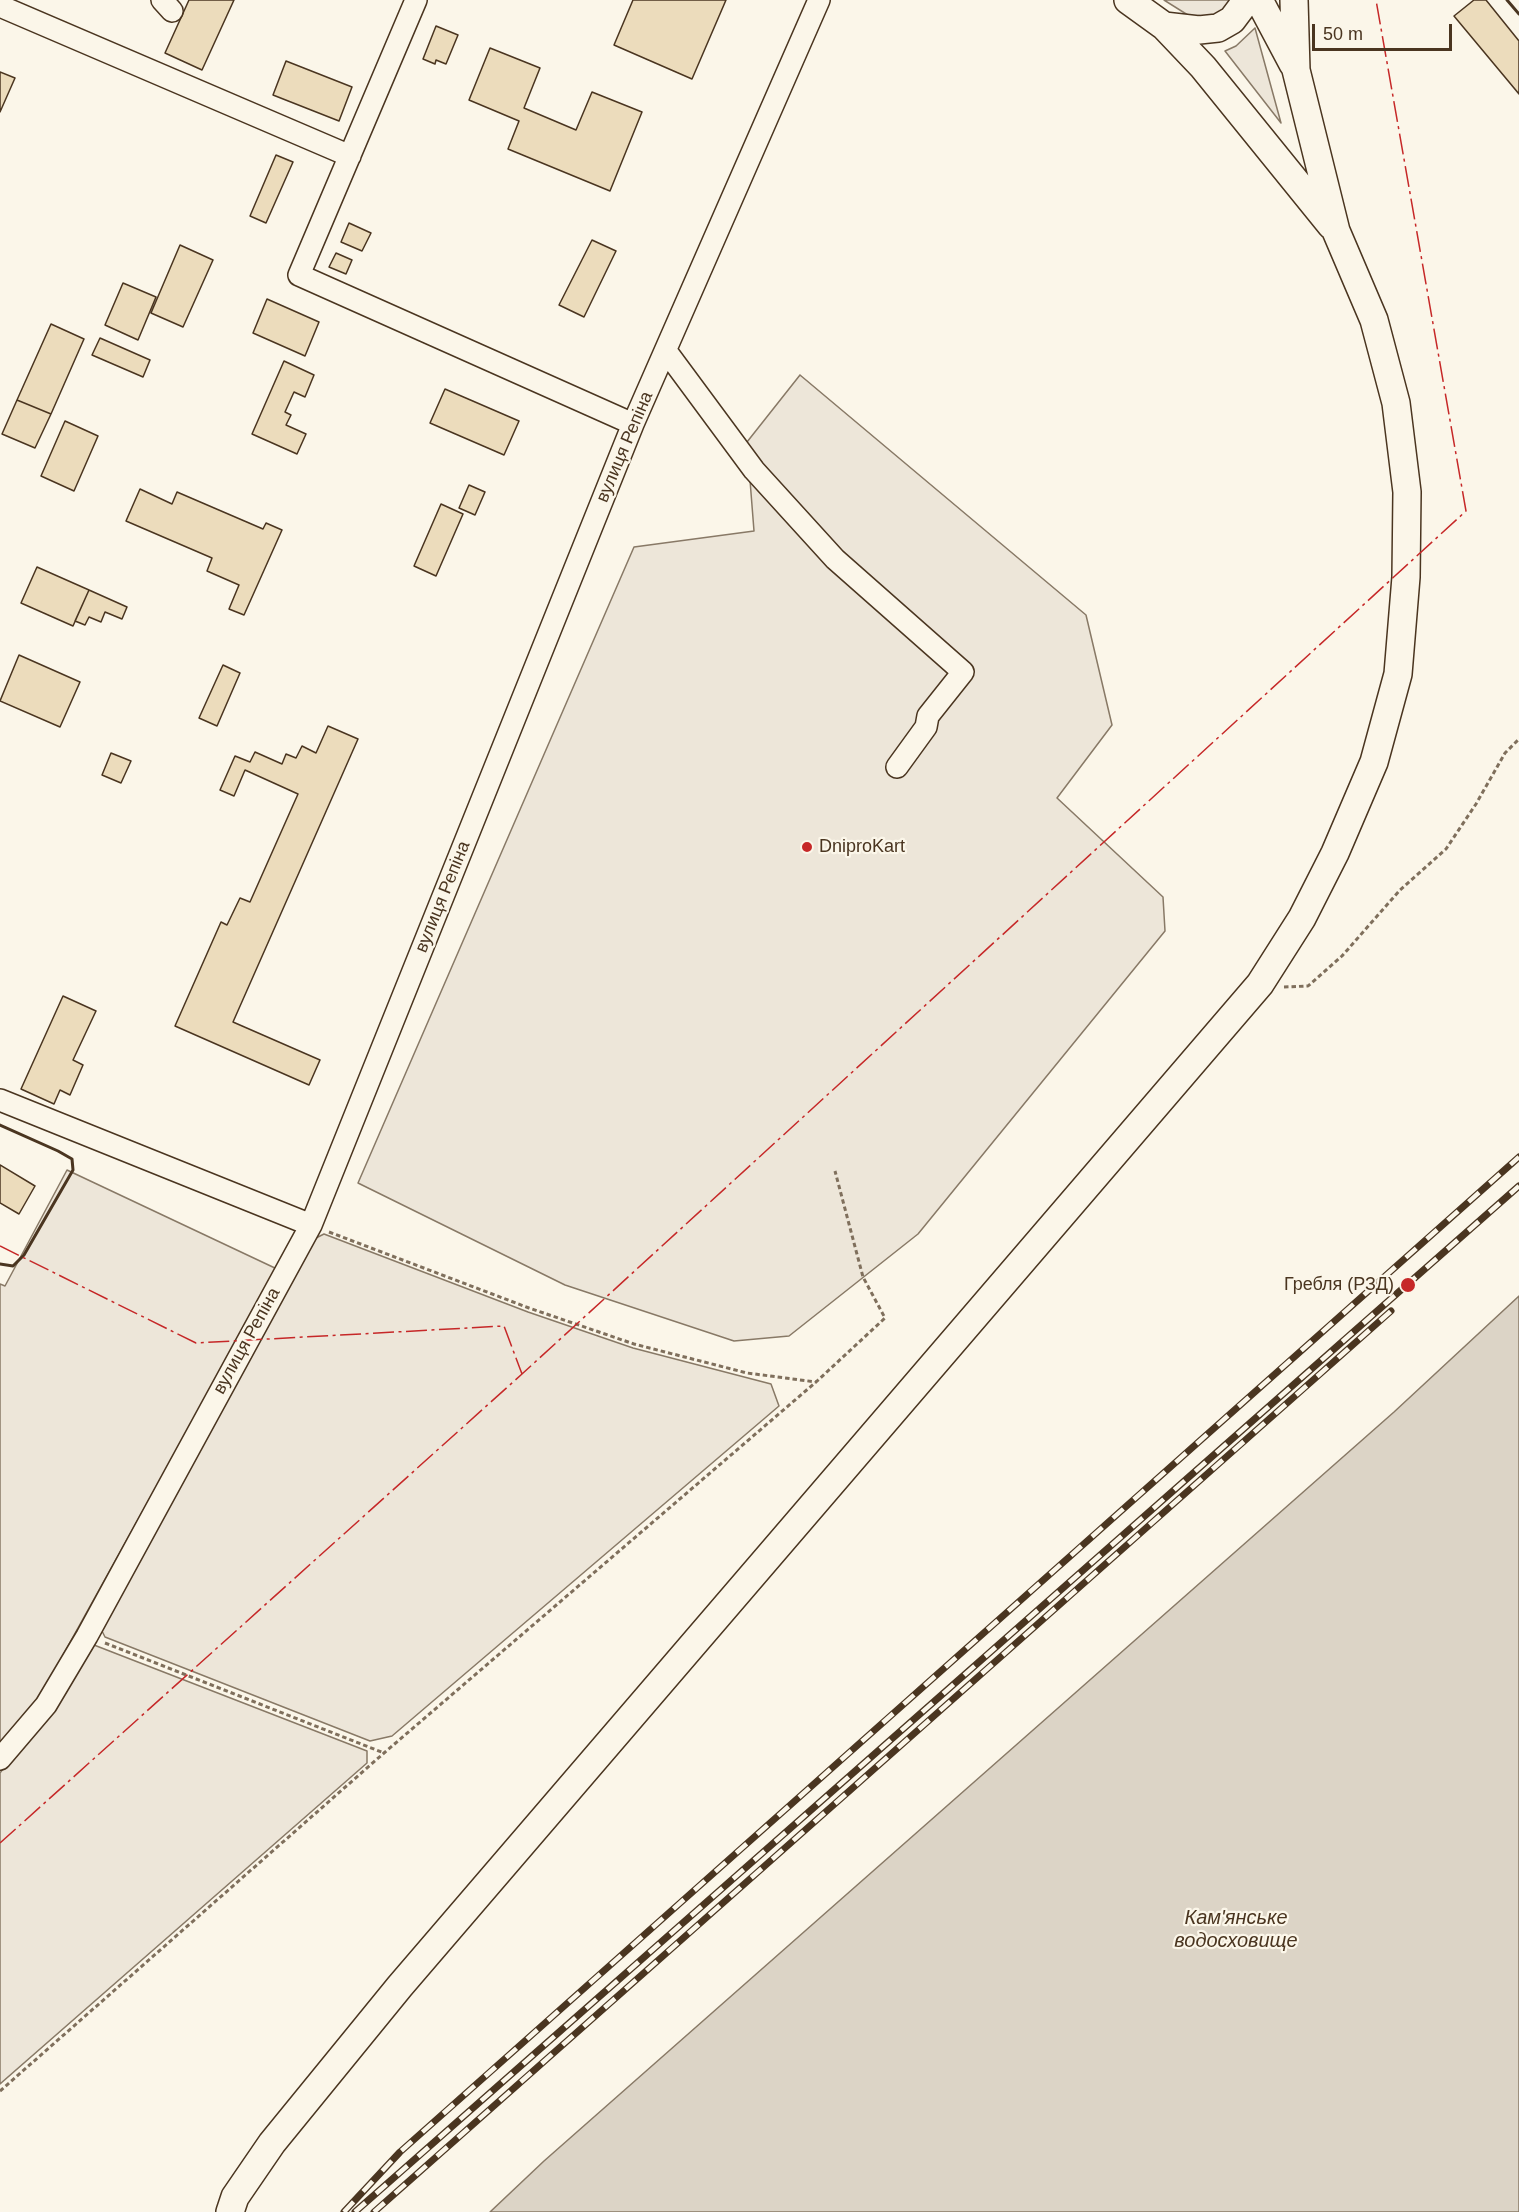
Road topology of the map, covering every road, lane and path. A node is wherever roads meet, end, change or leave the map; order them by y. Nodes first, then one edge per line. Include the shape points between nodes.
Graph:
1 (416, 0) edge
2 (819, 0) edge
3 (1128, 0) edge
4 (1247, 0) edge
5 (1259, 0) edge
6 (1294, 0) edge
7 (12, 6) edge
8 (1164, 26) junction
9 (1296, 70) junction
10 (350, 156) junction
11 (1336, 231) junction
12 (666, 351) junction
13 (633, 424) junction
14 (1519, 739) edge
15 (897, 767) dead end
16 (1260, 984) junction
17 (0, 1100) edge
18 (835, 1171) dead end
19 (311, 1225) junction
20 (816, 1382) junction
21 (87, 1636) junction
22 (384, 1753) junction
23 (0, 1760) edge
24 (0, 2091) edge
25 (228, 2207) edge

1 - 10 street
2 - 12 street, вулиця Репіна
3 - 8 main road
4 - 8 main road via 1232,20 1218,28
5 - 9 main road
6 - 9 main road
7 - 10 street
8 - 11 main road via 1203,67
9 - 11 main road
10 - 13 street via 299,275
11 - 16 main road via 1374,320 1395,403 1407,492 1406,577 1398,674 1374,762 1335,853 1302,918
12 - 13 street, вулиця Репіна
12 - 15 street via 754,470 835,559 963,672 928,716 926,728
13 - 19 street, вулиця Репіна
14 - 16 path via 1505,753 1446,849 1400,890 1342,956 1308,986
16 - 25 main road via 400,1986 272,2143
17 - 19 street
18 - 20 path via 863,1277 885,1318
19 - 20 path via 634,1344 747,1373
19 - 21 street, вулиця Репіна
20 - 22 path
21 - 22 path
21 - 23 street, вулиця Репіна via 46,1705
22 - 24 path

